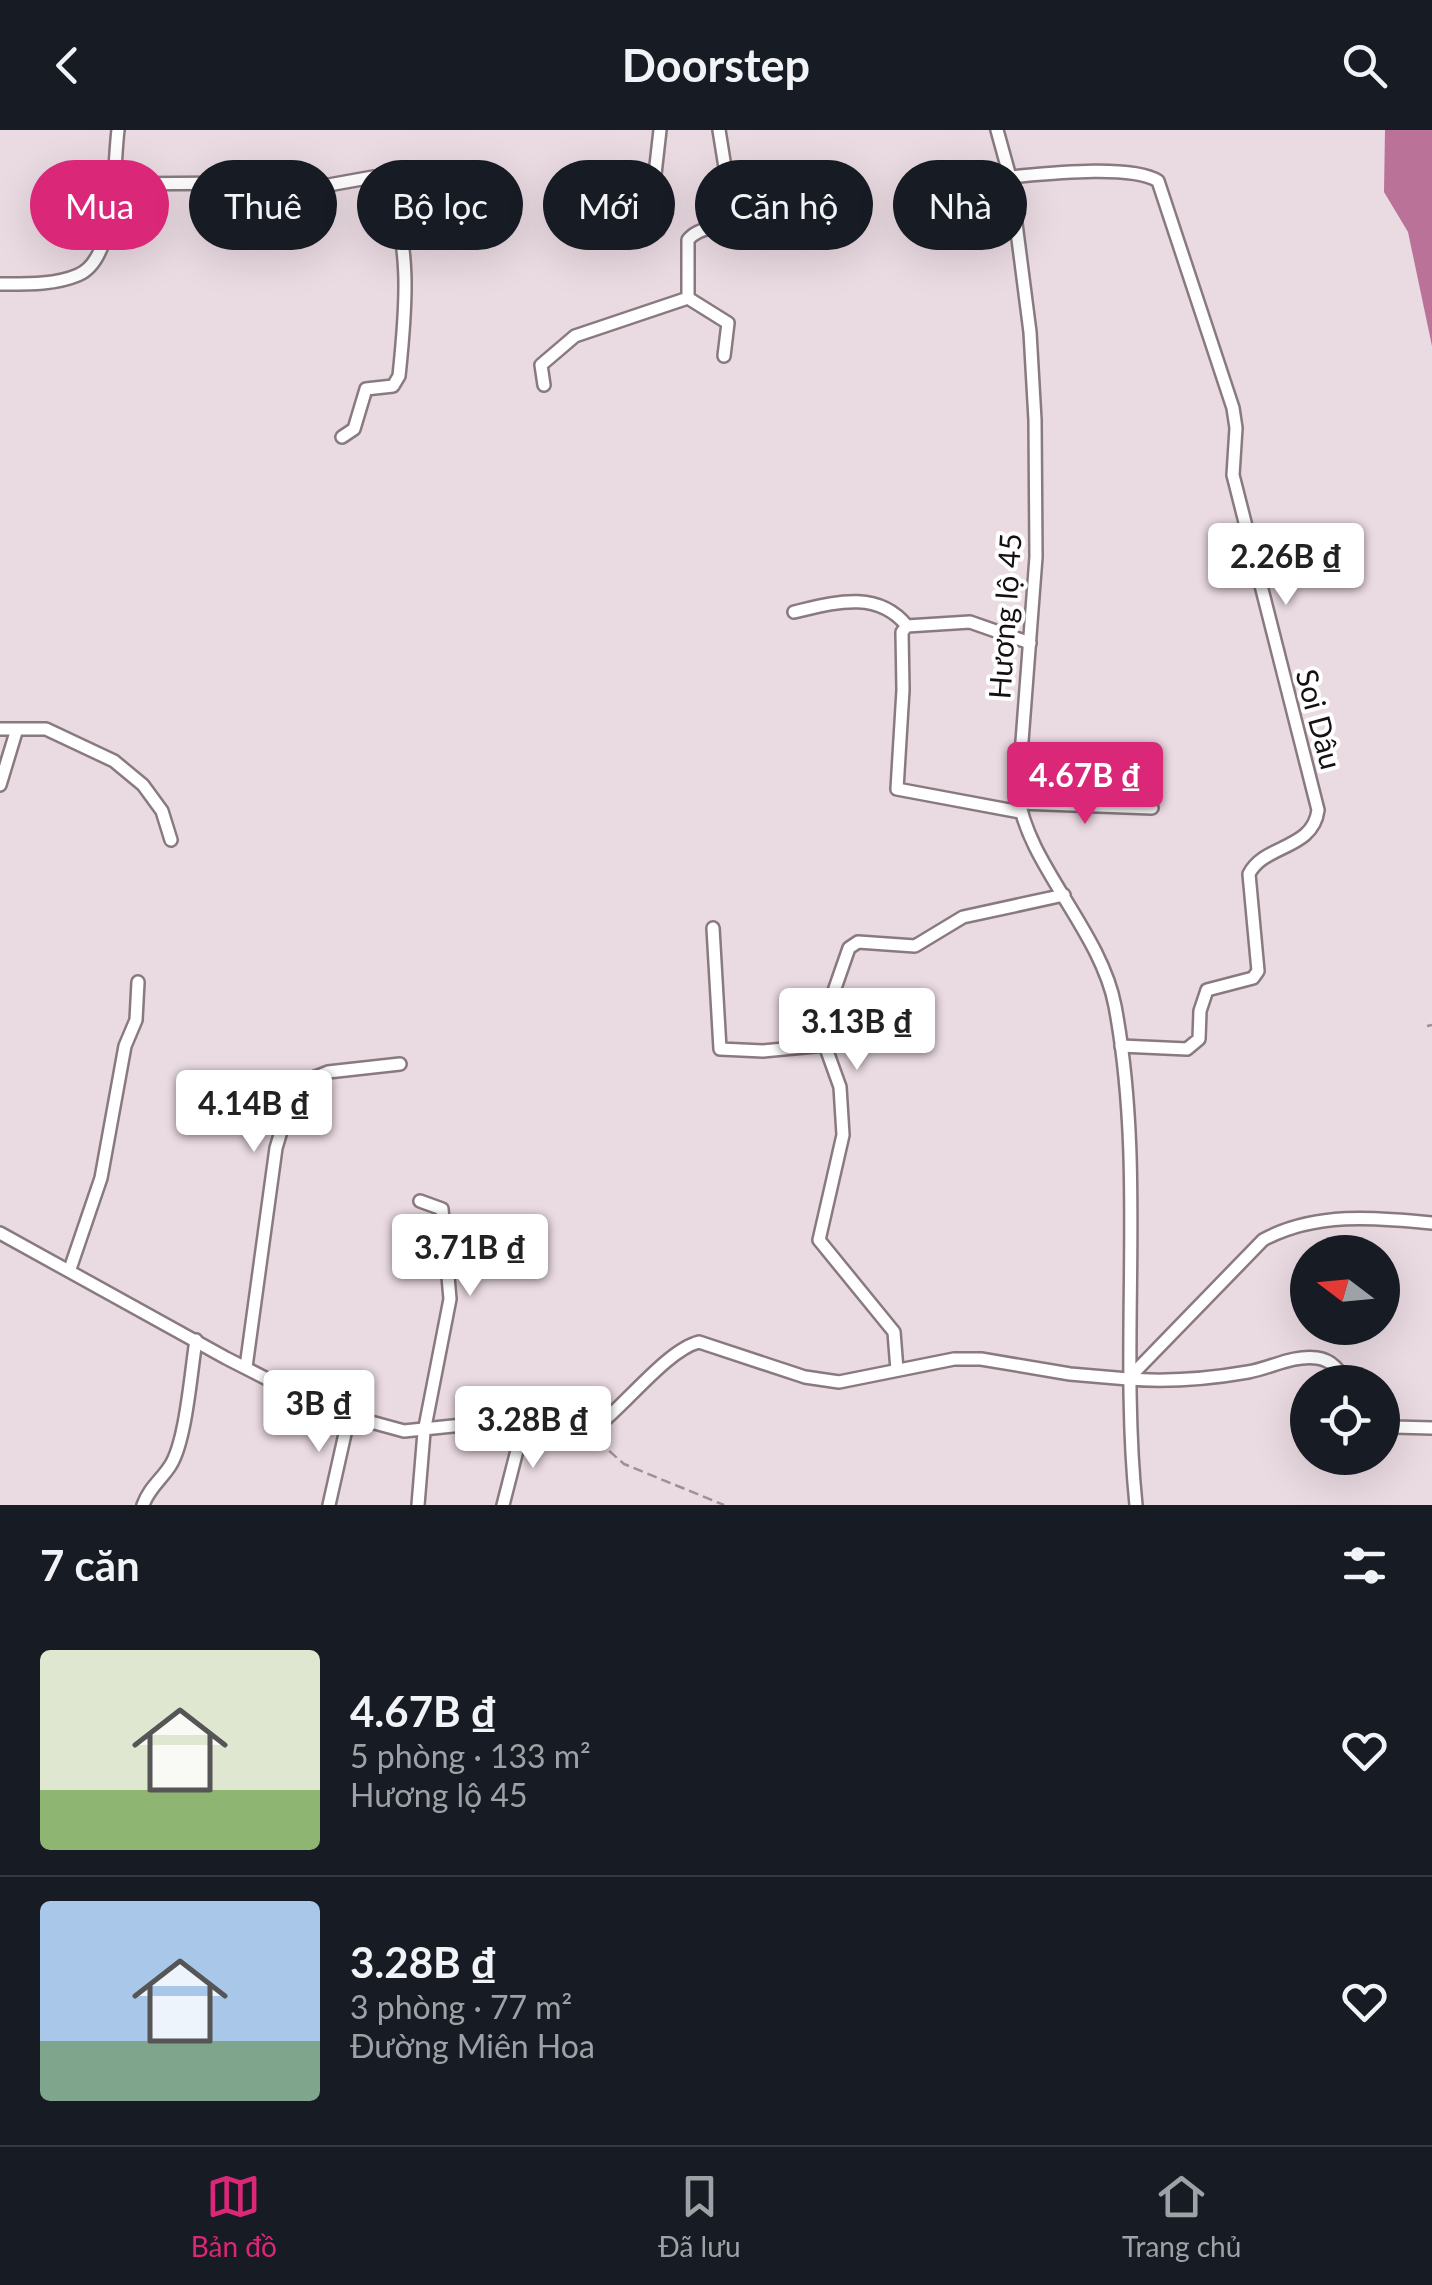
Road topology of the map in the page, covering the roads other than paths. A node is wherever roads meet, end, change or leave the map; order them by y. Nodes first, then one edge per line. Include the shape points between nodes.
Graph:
1 (118, 130) edge
2 (660, 130) edge
3 (719, 130) edge
4 (998, 130) edge
5 (115, 160) edge
6 (657, 160) edge
7 (1006, 160) edge
8 (1027, 177) edge
9 (169, 184) edge
10 (100, 250) edge
11 (1019, 250) edge
12 (0, 284) edge
13 (688, 298) junction
14 (724, 356) dead end
15 (544, 386) dead end
16 (342, 437) dead end
17 (794, 612) dead end
18 (907, 626) junction
19 (1030, 643) junction
20 (0, 729) edge
21 (16, 732) junction
22 (0, 785) edge
23 (1020, 808) junction
24 (1152, 808) dead end
25 (171, 840) dead end
26 (1064, 895) junction
27 (713, 928) dead end
28 (138, 982) dead end
29 (825, 1046) junction
30 (1121, 1046) junction
31 (400, 1064) dead end
32 (420, 1201) dead end
33 (1432, 1222) edge
34 (0, 1233) edge
35 (70, 1269) junction
36 (196, 1340) junction
37 (1334, 1365) edge
38 (246, 1367) junction
39 (896, 1370) junction
40 (1128, 1379) junction
41 (349, 1416) junction
42 (524, 1427) junction
43 (1400, 1428) edge
44 (1432, 1428) edge
45 (424, 1432) junction
46 (144, 1505) edge
47 (329, 1505) edge
48 (418, 1505) edge
49 (503, 1505) edge
50 (1136, 1505) edge

1 - 5 street
2 - 6 street
3 - 13 street via 732,217 688,240
4 - 7 street, Hương lộ 45
8 - 30 street, Soi Dâu via 1149,176 1162,191 1233,408 1233,475 1318,810 1317,823 1302,839 1254,864 1248,874 1258,971 1253,978 1207,990 1199,1039 1187,1049
9 - 16 street via 312,188 380,181 402,246 406,287 399,376 394,386 366,389 354,428
10 - 12 street via 93,266 61,281
11 - 19 street, Hương lộ 45 via 1035,420
13 - 14 street via 728,323
13 - 15 street via 575,336 541,365
17 - 18 street via 856,600 879,605
18 - 19 street via 970,622
18 - 23 street via 896,790
19 - 23 street, Hương lộ 45
20 - 21 street
21 - 22 street
21 - 25 street via 46,729 114,761 162,811
23 - 24 street
23 - 26 street, Hương lộ 45
26 - 29 street via 963,917 915,946 858,942 830,1001
26 - 30 street, Hương lộ 45 via 1100,960
27 - 29 street via 720,1049
28 - 35 street via 136,1020 125,1046 101,1178
29 - 39 street via 840,1087 844,1135 819,1240 894,1332
30 - 40 street, Hương lộ 45 via 1133,1184
31 - 38 street via 328,1072 295,1084 276,1148
32 - 45 street via 442,1209 450,1284
33 - 40 street via 1310,1220 1280,1231
34 - 35 street
35 - 36 street
36 - 38 street
36 - 46 street via 171,1465
37 - 40 street via 1296,1358 1206,1379
38 - 41 street
39 - 40 street via 981,1359
39 - 42 street via 839,1382 699,1342 668,1360 589,1434
40 - 50 street, Hương lộ 45
41 - 45 street
41 - 47 street
42 - 45 street via 492,1422
42 - 49 street
43 - 44 street
45 - 48 street

